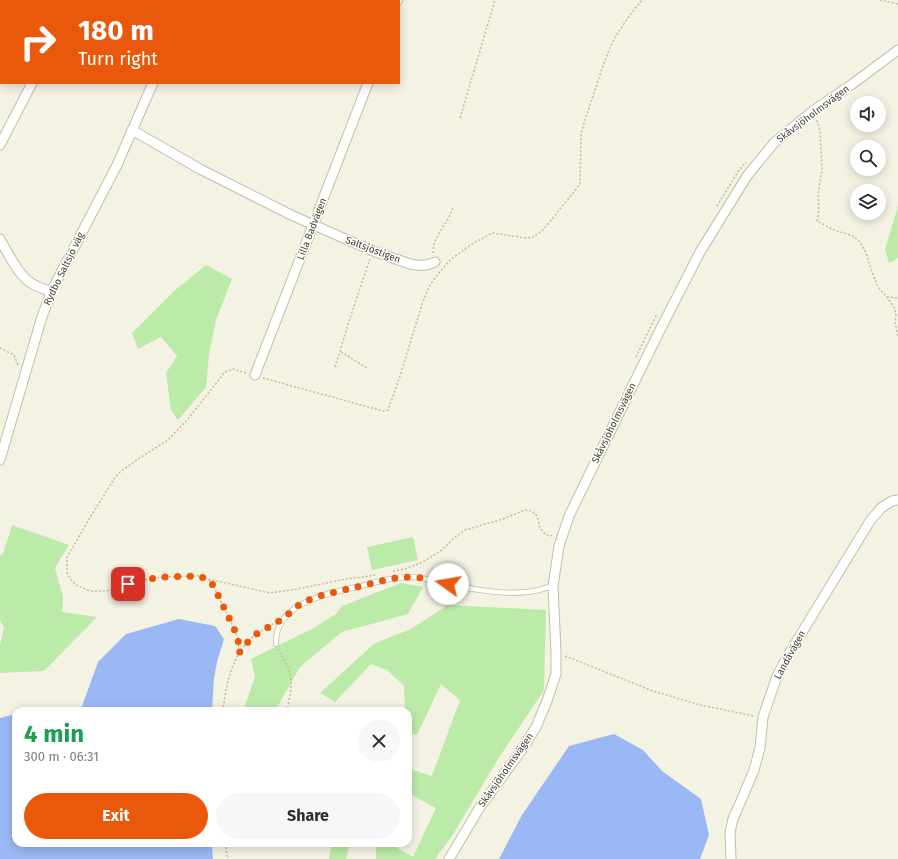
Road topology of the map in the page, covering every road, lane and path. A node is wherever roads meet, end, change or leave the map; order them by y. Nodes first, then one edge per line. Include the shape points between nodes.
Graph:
1 (495, 0) edge
2 (642, 0) edge
3 (880, 0) edge
4 (898, 4) edge
5 (898, 50) edge
6 (31, 84) edge
7 (153, 84) edge
8 (368, 84) edge
9 (814, 110) junction
10 (460, 118) dead end
11 (132, 130) junction
12 (0, 145) edge
13 (746, 162) dead end
14 (453, 208) dead end
15 (716, 209) dead end
16 (313, 225) junction
17 (0, 239) edge
18 (373, 251) junction
19 (433, 263) joint
20 (51, 292) junction
21 (887, 297) junction
22 (898, 298) edge
23 (657, 314) dead end
24 (898, 337) edge
25 (0, 348) edge
26 (340, 352) junction
27 (635, 360) dead end
28 (335, 368) dead end
29 (367, 368) dead end
30 (255, 375) junction
31 (24, 378) junction
32 (0, 460) edge
33 (898, 500) edge
34 (559, 533) dead end
35 (391, 572) dead end
36 (377, 574) dead end
37 (208, 579) junction
38 (553, 586) junction
39 (284, 618) junction
40 (276, 644) joint
41 (556, 652) junction
42 (239, 653) junction
43 (224, 707) edge
44 (288, 707) edge
45 (763, 717) junction
46 (226, 847) edge
47 (228, 859) edge
48 (449, 859) edge
49 (731, 859) edge

1 - 10 path
2 - 30 path via 616,34 602,66 581,134 580,184 543,230 533,237 492,233 451,259 438,274 423,302 388,410 383,411
3 - 4 path
5 - 9 street, Skåvsjöholmsvägen
6 - 12 street
7 - 11 street, Rydbo Saltsjö väg
8 - 16 street, Lilla Badvägen
9 - 21 path via 820,131 822,170 817,222 853,236 860,242 878,287
9 - 38 street, Skåvsjöholmsvägen via 774,143 747,176 700,252 658,332 569,516 559,546
11 - 16 street via 200,169
11 - 20 street, Rydbo Saltsjö väg
13 - 15 path via 738,170
14 - 19 path via 434,243
16 - 18 street, Saltsjöstigen
16 - 30 street, Lilla Badvägen
17 - 20 street via 25,279
18 - 19 street, Saltsjöstigen via 416,265 426,266
18 - 26 path
20 - 31 street, Rydbo Saltsjö väg
21 - 22 path
21 - 24 path via 894,307
23 - 27 path
25 - 31 path via 14,355
26 - 28 path
26 - 29 path
30 - 37 path via 233,369 226,372 168,440 120,472 67,558 67,572 71,580 90,591 106,591 162,577 198,576
31 - 32 street, Rydbo Saltsjö väg
33 - 45 street, Landåvägen via 886,504 876,513 849,555 777,676
34 - 35 path via 553,536 546,535 532,511 525,510 465,530 423,562
36 - 37 path via 270,593
37 - 42 path via 238,638
38 - 39 lane via 513,593 487,591 423,578 401,577 311,599
38 - 41 street, Skåvsjöholmsvägen
39 - 40 lane via 277,632
39 - 42 path via 255,635
40 - 44 path via 290,675
41 - 45 path via 653,691 700,705
41 - 48 street, Skåvsjöholmsvägen via 556,674 536,727 480,807
42 - 43 path via 227,686
45 - 49 street, Landåvägen via 760,748 754,770 730,832
46 - 47 path

